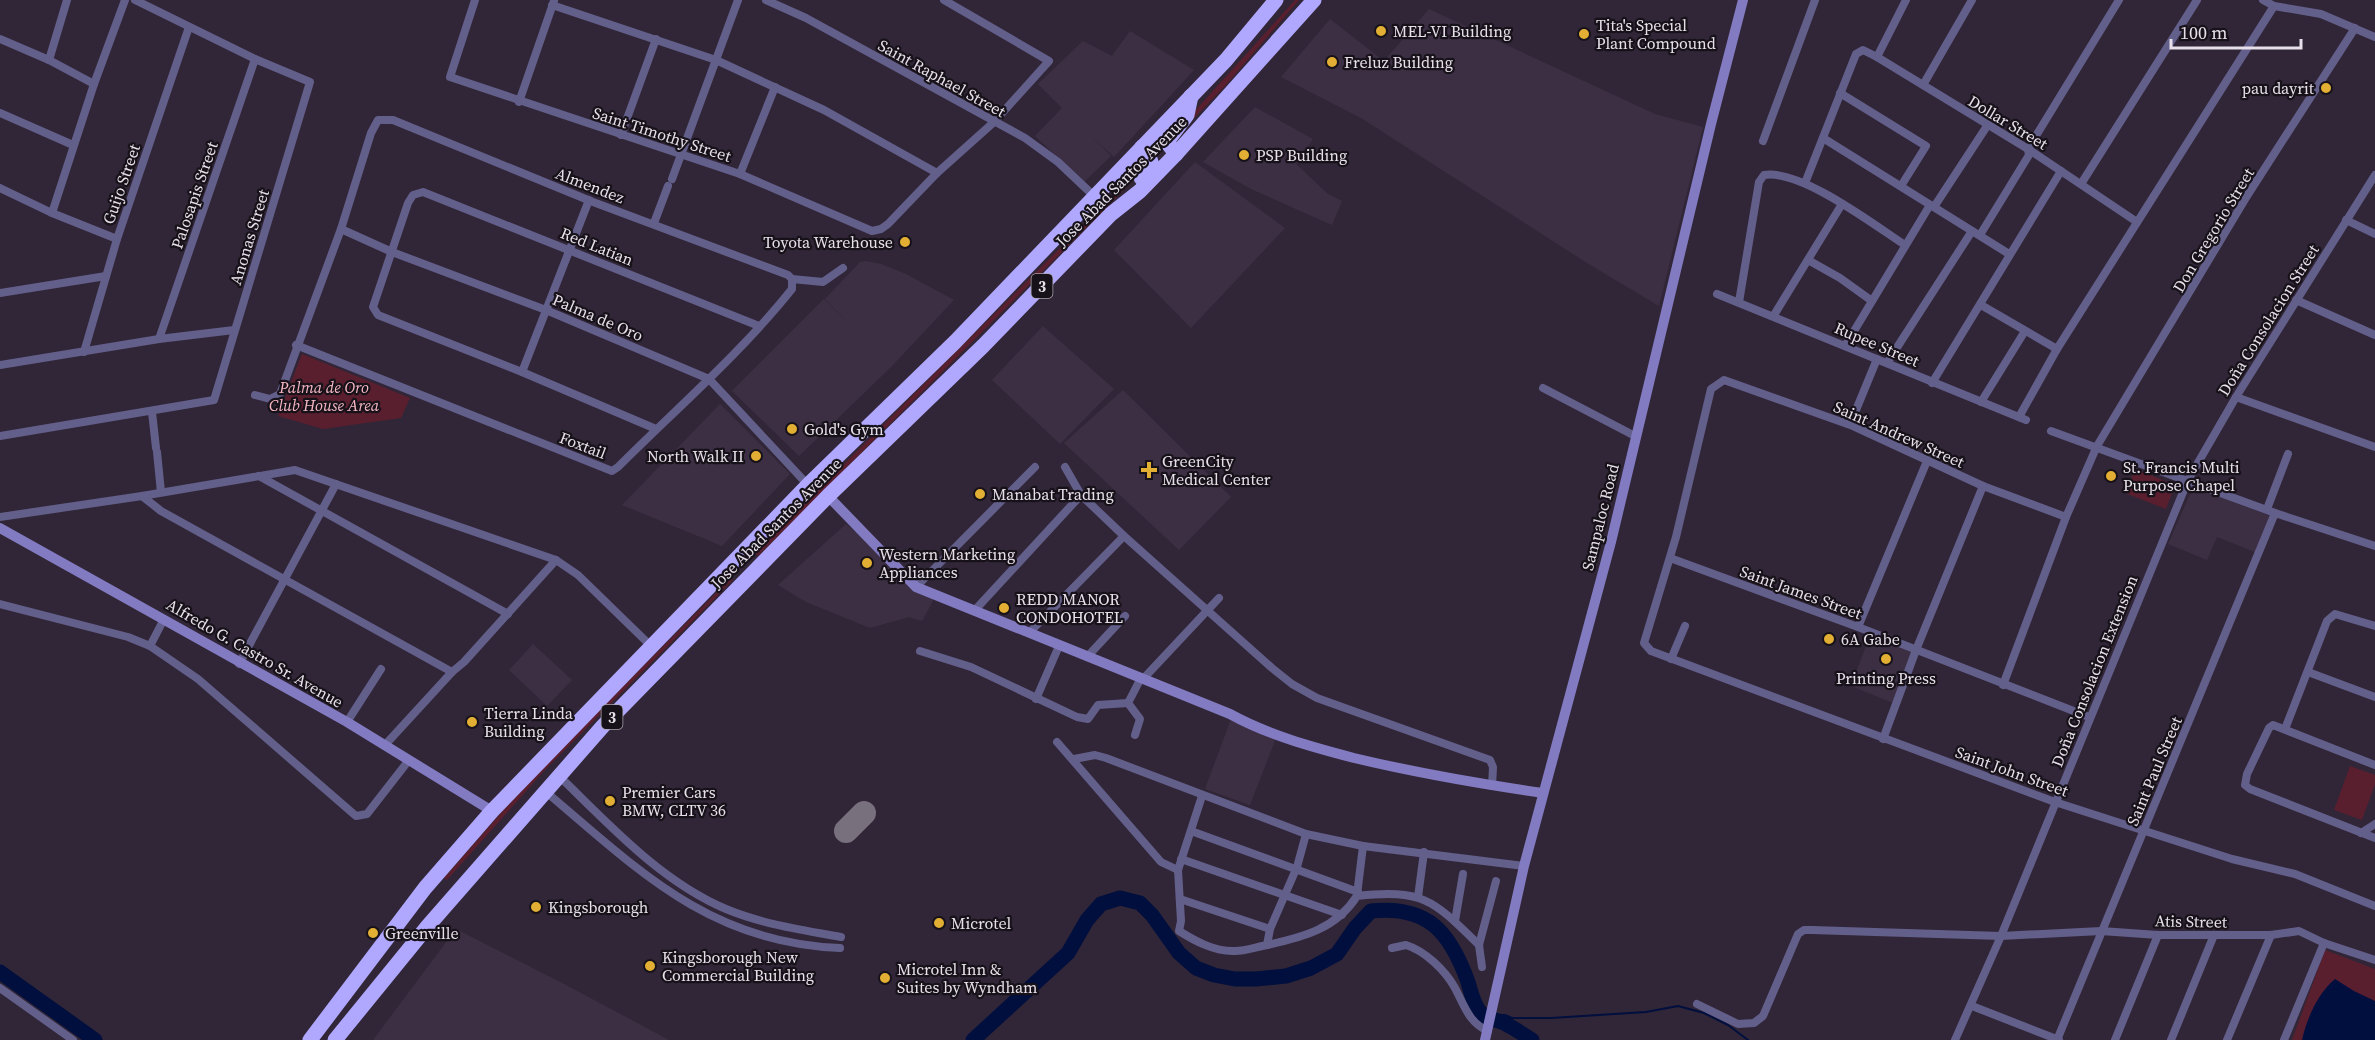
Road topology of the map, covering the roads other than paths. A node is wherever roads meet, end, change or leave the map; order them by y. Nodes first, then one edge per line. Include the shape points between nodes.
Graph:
1 (65, 0) edge
2 (125, 0) edge
3 (135, 0) edge
4 (475, 0) edge
5 (738, 0) edge
6 (766, 0) edge
7 (944, 0) edge
8 (1276, 0) edge
9 (1314, 0) edge
10 (1743, 0) edge
11 (1815, 0) edge
12 (1906, 0) edge
13 (1972, 0) edge
14 (2119, 0) edge
15 (2197, 0) edge
16 (2263, 0) edge
17 (553, 2) edge
18 (2274, 6) junction
19 (189, 27) junction
20 (2355, 28) junction
21 (2375, 36) edge
22 (0, 39) edge
23 (656, 39) junction
24 (1877, 57) junction
25 (255, 59) junction
26 (49, 60) junction
27 (716, 60) junction
28 (94, 84) junction
29 (1923, 85) junction
30 (775, 87) junction
31 (1840, 93) junction
32 (1191, 96) junction
33 (519, 102) junction
34 (0, 113) edge
35 (994, 122) junction
36 (1986, 126) junction
37 (621, 135) junction
38 (1823, 138) junction
39 (1763, 141) dead end
40 (73, 145) junction
41 (1142, 147) junction
42 (2028, 149) junction
43 (681, 153) junction
44 (1176, 154) junction
45 (2061, 171) junction
46 (937, 173) junction
47 (740, 174) junction
48 (2375, 175) edge
49 (1805, 183) junction
50 (2081, 184) junction
51 (1901, 186) junction
52 (0, 188) edge
53 (1140, 191) junction
54 (1094, 196) junction
55 (589, 200) junction
56 (1842, 204) junction
57 (1932, 206) junction
58 (52, 213) junction
59 (2346, 220) junction
60 (2137, 222) junction
61 (654, 223) junction
62 (340, 229) junction
63 (1976, 233) junction
64 (2375, 234) edge
65 (117, 239) junction
66 (1905, 245) junction
67 (569, 249) junction
68 (392, 252) junction
69 (2009, 254) junction
70 (1808, 260) junction
71 (843, 268) dead end
72 (106, 276) junction
73 (792, 279) junction
74 (0, 294) edge
75 (1717, 294) dead end
76 (2296, 300) junction
77 (1872, 301) junction
78 (1739, 302) junction
79 (1981, 305) junction
80 (546, 310) junction
81 (1774, 315) junction
82 (759, 326) junction
83 (234, 330) junction
84 (2025, 331) junction
85 (2375, 335) edge
86 (159, 339) junction
87 (297, 345) junction
88 (1845, 346) junction
89 (2057, 349) junction
90 (84, 352) junction
91 (1877, 359) junction
92 (1887, 363) junction
93 (0, 365) edge
94 (522, 372) junction
95 (709, 379) junction
96 (1932, 383) junction
97 (1543, 387) dead end
98 (255, 395) dead end
99 (2236, 397) junction
100 (1981, 402) junction
101 (1856, 410) dead end
102 (152, 412) junction
103 (656, 429) junction
104 (2051, 431) dead end
105 (0, 436) edge
106 (1635, 436) junction
107 (2097, 446) junction
108 (2375, 447) edge
109 (2288, 454) dead end
110 (1927, 461) junction
111 (1035, 466) dead end
112 (1065, 467) dead end
113 (260, 476) junction
114 (2188, 480) junction
115 (336, 484) junction
116 (808, 484) junction
117 (1983, 486) junction
118 (161, 492) junction
119 (1081, 495) junction
120 (142, 496) junction
121 (828, 496) junction
122 (2267, 509) junction
123 (321, 512) junction
124 (2275, 513) junction
125 (0, 517) edge
126 (2066, 517) junction
127 (0, 528) edge
128 (1124, 536) junction
129 (2375, 546) edge
130 (745, 550) junction
131 (1670, 558) junction
132 (556, 560) junction
133 (761, 563) junction
134 (727, 569) junction
135 (744, 580) junction
136 (285, 582) junction
137 (916, 587) junction
138 (1219, 598) dead end
139 (0, 604) edge
140 (975, 610) junction
141 (1208, 611) junction
142 (508, 614) junction
143 (1125, 616) dead end
144 (164, 619) junction
145 (1685, 626) dead end
146 (2375, 626) edge
147 (1858, 627) junction
148 (1029, 633) junction
149 (150, 646) junction
150 (651, 646) junction
151 (1059, 646) junction
152 (1916, 650) junction
153 (920, 651) dead end
154 (1087, 657) junction
155 (1671, 659) junction
156 (239, 663) junction
157 (381, 669) dead end
158 (452, 672) junction
159 (2308, 672) junction
160 (1142, 678) junction
161 (2003, 685) junction
162 (2375, 697) edge
163 (1036, 699) junction
164 (1128, 703) junction
165 (2089, 717) junction
166 (347, 722) junction
167 (2285, 729) junction
168 (1135, 735) dead end
169 (1884, 739) junction
170 (1057, 741) dead end
171 (385, 745) junction
172 (1074, 759) junction
173 (409, 760) junction
174 (2375, 765) edge
175 (559, 776) junction
176 (1492, 786) junction
177 (545, 791) junction
178 (1543, 793) junction
179 (1202, 796) junction
180 (2055, 802) junction
181 (492, 810) junction
182 (2375, 824) edge
183 (2144, 830) junction
184 (1191, 831) junction
185 (2361, 832) junction
186 (1306, 834) junction
187 (2375, 838) edge
188 (1363, 846) junction
189 (636, 849) junction
190 (1424, 852) junction
191 (1181, 859) junction
192 (628, 860) junction
193 (1524, 866) junction
194 (1297, 867) junction
195 (1178, 870) junction
196 (1463, 874) dead end
197 (1496, 881) dead end
198 (430, 882) junction
199 (1358, 894) junction
200 (1282, 896) junction
201 (1418, 897) junction
202 (451, 899) junction
203 (1180, 899) junction
204 (2375, 906) edge
205 (407, 911) junction
206 (1342, 915) junction
207 (1455, 921) junction
208 (768, 923) junction
209 (427, 927) junction
210 (1270, 929) junction
211 (2100, 931) junction
212 (2158, 935) junction
213 (2271, 935) junction
214 (764, 936) junction
215 (2001, 936) junction
216 (2214, 936) junction
217 (841, 937) dead end
218 (2324, 943) junction
219 (1268, 945) junction
220 (1479, 945) junction
221 (840, 948) dead end
222 (1392, 948) dead end
223 (2375, 960) edge
224 (1482, 967) dead end
225 (0, 988) edge
226 (1697, 1004) dead end
227 (1972, 1006) junction
228 (1487, 1033) edge
229 (73, 1040) edge
230 (310, 1040) edge
231 (335, 1040) edge
232 (1955, 1040) edge
233 (2058, 1040) edge
234 (2115, 1040) edge
235 (2171, 1040) edge
236 (2227, 1040) edge
237 (2284, 1040) edge

1 - 26 street
2 - 28 street
3 - 19 street
4 - 33 street, Saint Timothy Street via 450,77
5 - 27 street
6 - 35 street, Saint Raphael Street via 806,18
7 - 35 street via 1049,61
8 - 32 highway, Jose Abad Santos Avenue / 3
9 - 44 highway, Jose Abad Santos Avenue / 3
10 - 106 street, Sampaloc Road
11 - 39 street
12 - 24 street
13 - 29 street
14 - 42 street
15 - 50 street
16 - 18 street
17 - 23 street
17 - 33 street
18 - 20 street via 2321,14
18 - 60 street
19 - 25 street
19 - 65 street, Guijo Street
20 - 21 street
20 - 107 street, Don Gregorio Street via 2247,196
22 - 26 street
23 - 27 street
23 - 37 street
24 - 29 street, Dollar Street
24 - 31 street, Dollar Street via 1863,50 1856,54
25 - 83 street, Anonas Street via 310,82
25 - 86 street, Palosapis Street
26 - 28 street
27 - 30 street
27 - 43 street
28 - 40 street
29 - 36 street, Dollar Street
30 - 46 street
30 - 47 street
31 - 38 street
31 - 51 street via 1926,146
32 - 41 highway, Jose Abad Santos Avenue / 3
32 - 44 highway via 1187,115 1169,139
33 - 37 street, Saint Timothy Street
34 - 40 street
35 - 46 street
35 - 54 street, Saint Raphael Street via 1039,147
36 - 42 street, Dollar Street
36 - 57 street
37 - 43 street, Saint Timothy Street
38 - 49 street
38 - 51 street
40 - 58 street
41 - 53 highway via 1152,165 1137,184
41 - 54 highway, Jose Abad Santos Avenue / 3
42 - 45 street, Dollar Street
42 - 63 street via 2029,155
43 - 47 street, Saint Timothy Street
43 - 61 street
44 - 53 highway, Jose Abad Santos Avenue / 3
45 - 50 street, Dollar Street
45 - 69 street
46 - 47 street, Saint Timothy Street via 881,230 872,231
48 - 59 street, Doña Consolacion Street
49 - 56 street
49 - 78 street via 1773,174 1764,175 1759,182
50 - 60 street, Dollar Street
51 - 57 street
52 - 58 street
53 - 121 highway, Jose Abad Santos Avenue / 3 via 1111,214 983,346
54 - 116 highway, Jose Abad Santos Avenue / 3 via 955,342
55 - 61 street, Almendez
55 - 62 street, Almendez via 393,120 378,120
55 - 67 street
56 - 66 street
56 - 70 street
57 - 63 street
57 - 66 street
58 - 65 street
59 - 64 street
59 - 76 street, Doña Consolacion Street
60 - 89 street
61 - 73 street, Almendez
62 - 68 street, Palma de Oro
62 - 87 street
63 - 69 street
63 - 92 street
65 - 72 street, Guijo Street
66 - 77 street
67 - 68 street, Red Latian via 423,192 413,195 408,203
67 - 80 street
67 - 82 street, Red Latian
68 - 80 street, Palma de Oro
68 - 94 street via 373,307 378,315
69 - 79 street
70 - 77 street
70 - 81 street
71 - 73 street, Almendez via 823,282
72 - 74 street
72 - 90 street, Guijo Street
73 - 82 street, Foxtail via 792,289
75 - 78 street, Rupee Street
76 - 85 street
76 - 99 street, Doña Consolacion Street
77 - 88 street
78 - 81 street, Rupee Street
79 - 84 street
79 - 96 street
80 - 94 street
80 - 95 street, Palma de Oro
81 - 88 street, Rupee Street
82 - 95 street, Foxtail
83 - 86 street
83 - 102 street, Anonas Street via 214,400
84 - 89 street
84 - 100 street
86 - 90 street
87 - 98 street via 280,394 270,399
87 - 103 street, Foxtail via 612,471
88 - 91 street, Rupee Street
89 - 100 street, Rupee Street via 2022,418
90 - 93 street
91 - 92 street, Rupee Street
91 - 101 street
92 - 96 street, Rupee Street
94 - 103 street
95 - 103 street, Foxtail
95 - 116 street, Palma de Oro
96 - 100 street, Rupee Street
97 - 106 street
99 - 108 street
99 - 114 street, Doña Consolacion Street
102 - 105 street
102 - 118 street
104 - 107 street
106 - 178 street, Sampaloc Road via 1611,542
107 - 114 street
107 - 126 street, Don Gregorio Street
109 - 122 street
110 - 117 street, Saint Andrew Street
110 - 131 street, Saint Andrew Street via 1852,426 1727,380 1719,381 1711,389
110 - 147 street
111 - 137 street
112 - 119 street
113 - 115 street via 295,470
113 - 118 street
113 - 123 street
114 - 122 street
114 - 165 street, Doña Consolacion Extension
115 - 123 street
115 - 132 street
116 - 130 highway, Jose Abad Santos Avenue / 3
117 - 126 street, Saint Andrew Street
117 - 152 street
118 - 120 street
119 - 128 street
119 - 140 street
120 - 125 street
120 - 136 street via 161,512
121 - 133 highway, Jose Abad Santos Avenue / 3
121 - 137 street
122 - 124 street
123 - 136 street
123 - 142 street
124 - 129 street
124 - 183 street, Saint Paul Street
126 - 161 street, Don Gregorio Street
127 - 144 street, Alfredo G. Castro Sr. Avenue
128 - 141 street
128 - 148 street
130 - 133 highway
130 - 134 highway, Jose Abad Santos Avenue / 3
131 - 147 street, Saint James Street
131 - 155 street, Saint John Street via 1645,646
132 - 142 street
132 - 150 street via 578,575
133 - 135 highway, Jose Abad Santos Avenue / 3
134 - 135 highway
134 - 150 highway, Jose Abad Santos Avenue / 3
135 - 175 highway, Jose Abad Santos Avenue / 3
136 - 156 street
136 - 158 street
137 - 140 street
138 - 141 street
139 - 149 street
140 - 148 street
141 - 160 street
141 - 176 street via 1302,691 1490,760
142 - 158 street
143 - 154 street
144 - 149 street
144 - 156 street, Alfredo G. Castro Sr. Avenue
145 - 155 street
146 - 159 street via 2335,614 2327,621
147 - 152 street, Saint James Street
148 - 151 street
149 - 173 street via 198,679 356,816 367,814
150 - 181 highway, Jose Abad Santos Avenue / 3
151 - 154 street
151 - 163 street
152 - 161 street, Saint James Street
152 - 169 street
153 - 163 street via 971,667
154 - 160 street
155 - 169 street, Saint John Street
156 - 166 street, Alfredo G. Castro Sr. Avenue
157 - 166 street
158 - 171 street
159 - 162 street
159 - 167 street
160 - 164 street
160 - 176 street via 1251,726 1321,750
161 - 165 street, Saint James Street
163 - 164 street via 1088,719 1098,705
164 - 168 street via 1140,719
165 - 180 street, Doña Consolacion Extension
166 - 171 street, Alfredo G. Castro Sr. Avenue
167 - 174 street
167 - 185 street via 2273,725 2269,728 2245,785
169 - 180 street, Saint John Street
170 - 172 street
171 - 173 street, Alfredo G. Castro Sr. Avenue
172 - 179 street via 1095,755 1106,758
172 - 195 street via 1161,862
173 - 181 street, Alfredo G. Castro Sr. Avenue
175 - 177 highway, Jose Abad Santos Avenue / 3
175 - 189 street
176 - 178 street
177 - 192 street
177 - 202 highway, Jose Abad Santos Avenue / 3
178 - 193 street, Sampaloc Road
179 - 184 street
179 - 186 street
180 - 183 street, Saint John Street
180 - 215 street, Doña Consolacion Extension
181 - 198 highway, Jose Abad Santos Avenue / 3
182 - 185 street
183 - 204 street, Saint John Street via 2232,859 2295,874
183 - 211 street, Saint Paul Street
184 - 191 street
184 - 194 street
185 - 187 street
186 - 188 street
186 - 194 street
188 - 190 street
188 - 199 street
189 - 192 street
189 - 208 street via 705,899
190 - 193 street
190 - 201 street
191 - 195 street
191 - 200 street
192 - 214 street via 657,884 707,915
193 - 228 street, Sampaloc Road
194 - 199 street
194 - 200 street
195 - 203 street
196 - 207 street
197 - 220 street
198 - 202 highway
198 - 205 highway, Jose Abad Santos Avenue / 3
199 - 201 street
199 - 206 street
200 - 206 street
200 - 210 street
201 - 207 street
202 - 209 highway, Jose Abad Santos Avenue / 3
203 - 210 street
203 - 219 street via 1179,931 1195,941 1234,951
205 - 209 highway
205 - 230 highway, Jose Abad Santos Avenue / 3
206 - 219 street via 1315,932
207 - 220 street
208 - 214 street
208 - 217 street
209 - 231 highway, Jose Abad Santos Avenue / 3
210 - 219 street
211 - 212 street, Atis Street
211 - 215 street, Atis Street
211 - 233 street, Saint Paul Street
212 - 216 street, Atis Street
212 - 234 street
213 - 216 street, Atis Street
213 - 218 street, Atis Street via 2299,931
213 - 236 street
214 - 221 street
215 - 226 street, Atis Street via 1804,930 1798,934 1763,1016 1754,1023 1738,1024
215 - 227 street, Doña Consolacion Extension
216 - 235 street
218 - 223 street, Atis Street
218 - 237 street
220 - 224 street
222 - 228 street via 1406,945 1431,960 1449,979 1475,1023
225 - 229 street
227 - 232 street, Doña Consolacion Extension
227 - 233 street

